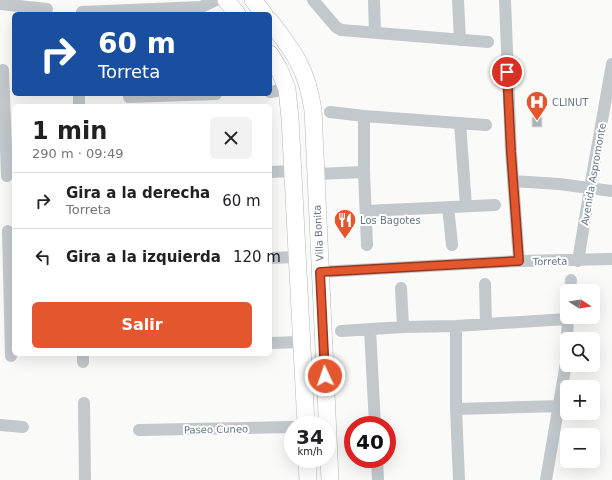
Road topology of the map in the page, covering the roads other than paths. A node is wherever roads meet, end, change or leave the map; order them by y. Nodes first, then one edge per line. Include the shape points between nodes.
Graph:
1 (216, 0) edge
2 (226, 0) edge
3 (253, 0) edge
4 (313, 0) edge
5 (374, 0) edge
6 (458, 0) edge
7 (505, 0) edge
8 (0, 4) edge
9 (47, 9) dead end
10 (82, 12) dead end
11 (235, 12) edge
12 (262, 12) edge
13 (272, 24) edge
14 (375, 32) junction
15 (460, 40) junction
16 (488, 42) dead end
17 (272, 57) edge
18 (612, 64) edge
19 (3, 70) dead end
20 (287, 89) junction
21 (272, 92) edge
22 (158, 96) edge
23 (129, 97) dead end
24 (330, 112) dead end
25 (364, 116) junction
26 (460, 123) junction
27 (486, 125) dead end
28 (292, 171) junction
29 (272, 172) edge
30 (364, 172) junction
31 (316, 174) junction
32 (7, 176) edge
33 (514, 181) junction
34 (590, 188) junction
35 (612, 191) edge
36 (495, 205) dead end
37 (466, 206) junction
38 (448, 207) junction
39 (366, 211) junction
40 (7, 231) edge
41 (367, 245) dead end
42 (452, 245) dead end
43 (297, 257) junction
44 (272, 258) edge
45 (612, 260) edge
46 (519, 261) junction
47 (578, 261) junction
48 (320, 272) junction
49 (485, 284) dead end
50 (402, 288) dead end
51 (560, 319) edge
52 (486, 324) junction
53 (568, 324) edge
54 (456, 326) junction
55 (403, 327) junction
56 (370, 329) junction
57 (341, 331) dead end
58 (272, 342) edge
59 (301, 342) junction
60 (11, 356) dead end
61 (84, 403) dead end
62 (559, 406) junction
63 (456, 409) junction
64 (305, 416) edge
65 (375, 416) edge
66 (0, 425) edge
67 (23, 427) dead end
68 (284, 427) edge
69 (139, 430) dead end
70 (307, 468) edge
71 (377, 468) edge
72 (85, 480) edge
73 (308, 480) edge
74 (330, 480) edge
75 (378, 480) edge
76 (459, 480) edge
77 (546, 480) edge

1 - 10 street via 201,7
2 - 11 street
3 - 12 street
4 - 14 street via 338,29
5 - 14 street
6 - 15 street
7 - 33 street
8 - 9 street
13 - 31 street, Villa Bonita via 300,64 310,90
14 - 15 street
15 - 16 street
17 - 20 street
18 - 34 street, Avenida Aspromonte
19 - 32 street
20 - 21 street
20 - 28 street
22 - 23 street
24 - 25 street
25 - 26 street
25 - 30 street
26 - 27 street
26 - 37 street
28 - 29 street
28 - 43 street
30 - 31 street
30 - 39 street
31 - 48 street, Villa Bonita
33 - 34 street
33 - 46 street
34 - 35 street
34 - 47 street, Avenida Aspromonte
36 - 37 street
37 - 38 street
38 - 39 street
38 - 42 street
39 - 41 street
40 - 60 street
43 - 44 street
43 - 59 street
45 - 47 street, Torreta
46 - 47 street, Torreta
46 - 48 street, Torreta
48 - 74 street, Villa Bonita
49 - 52 street
50 - 55 street
51 - 52 street
52 - 54 street
53 - 62 street via 566,363
54 - 55 street
54 - 63 street
55 - 56 street
56 - 57 street
56 - 65 street
58 - 59 street
59 - 64 street
61 - 72 street
62 - 63 street
62 - 77 street
63 - 76 street
66 - 67 street
68 - 69 street, Paseo Cuneo
70 - 73 street
71 - 75 street

